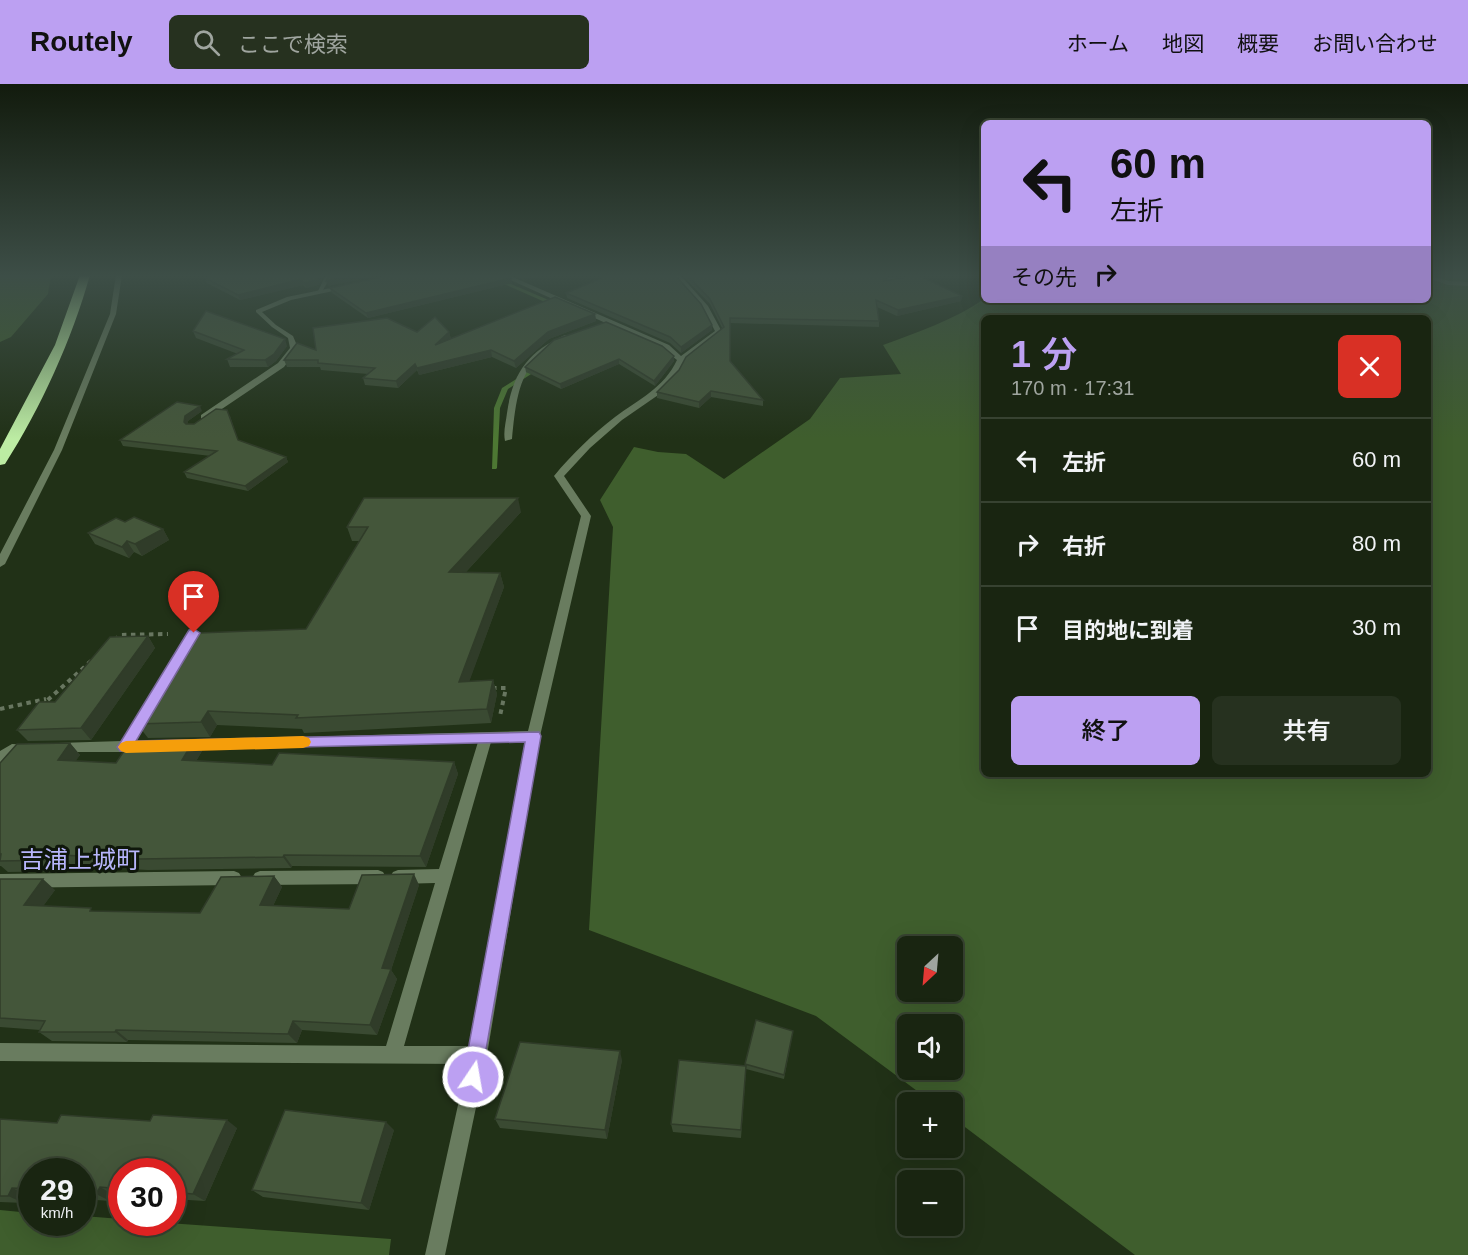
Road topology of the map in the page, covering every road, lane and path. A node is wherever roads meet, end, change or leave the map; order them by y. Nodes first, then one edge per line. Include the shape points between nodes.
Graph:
1 (65, 330) edge
2 (107, 330) edge
3 (280, 330) edge
4 (627, 330) edge
5 (718, 330) edge
6 (574, 334) edge
7 (681, 360) junction
8 (192, 425) edge
9 (508, 439) dead end
10 (0, 461) edge
11 (0, 564) edge
12 (194, 633) joint
13 (112, 642) edge
14 (96, 656) edge
15 (483, 688) edge
16 (47, 699) junction
17 (0, 709) edge
18 (33, 714) edge
19 (533, 736) junction
20 (490, 737) junction
21 (125, 747) junction
22 (0, 759) edge
23 (445, 876) junction
24 (0, 881) edge
25 (0, 1052) edge
26 (392, 1055) junction
27 (478, 1055) junction
28 (435, 1255) edge

1 - 10 highway
2 - 11 street via 58,450
3 - 8 street via 291,337 294,348 281,365
4 - 7 street via 666,347
5 - 7 street
6 - 9 street via 552,342 521,370 512,397
7 - 19 street via 661,389 619,418 559,476 586,516
12 - 13 path via 120,635
12 - 21 street
14 - 16 path
15 - 20 path via 506,688
16 - 17 path
16 - 18 path
19 - 20 street
19 - 27 street
20 - 21 street
20 - 23 street
21 - 22 street via 12,749
23 - 24 street
23 - 26 street
25 - 26 street
26 - 27 street
27 - 28 street

